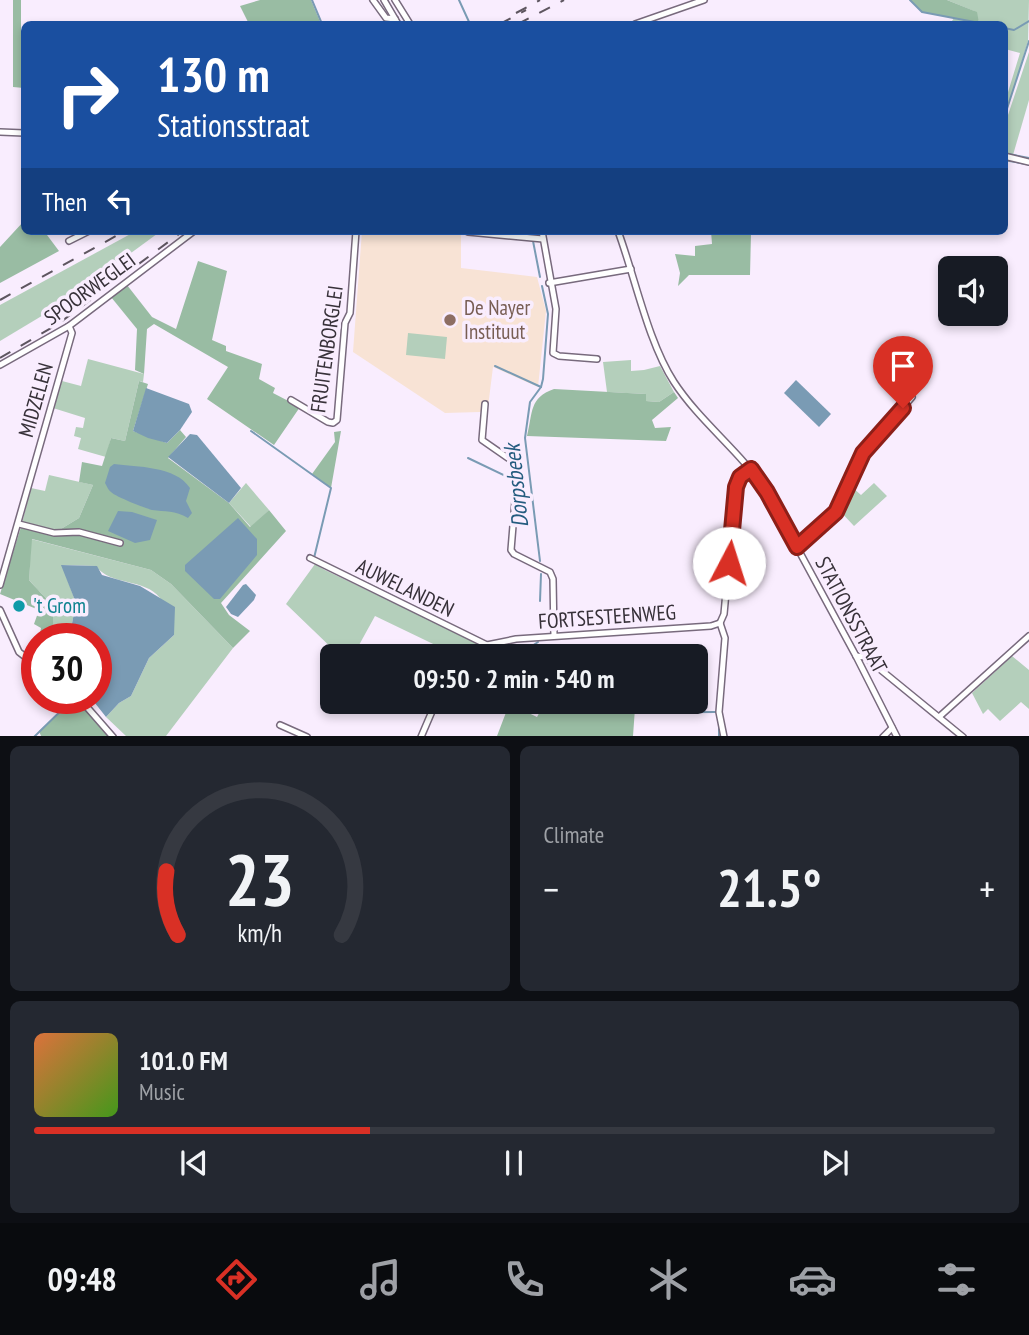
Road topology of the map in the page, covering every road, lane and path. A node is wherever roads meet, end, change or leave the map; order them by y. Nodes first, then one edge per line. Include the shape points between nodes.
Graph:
1 (373, 0) edge
2 (384, 0) edge
3 (395, 0) edge
4 (704, 0) edge
5 (394, 21) edge
6 (395, 21) edge
7 (408, 21) edge
8 (646, 21) edge
9 (0, 132) edge
10 (21, 133) edge
11 (1008, 157) edge
12 (1029, 162) edge
13 (82, 235) edge
14 (189, 235) edge
15 (356, 235) edge
16 (508, 235) edge
17 (542, 235) edge
18 (619, 235) edge
19 (543, 239) junction
20 (69, 242) dead end
21 (631, 269) junction
22 (550, 283) junction
23 (69, 326) junction
24 (597, 359) dead end
25 (0, 365) edge
26 (912, 397) dead end
27 (291, 400) dead end
28 (485, 404) dead end
29 (751, 469) junction
30 (19, 524) junction
31 (120, 543) dead end
32 (797, 547) junction
33 (310, 558) dead end
34 (1, 580) edge
35 (0, 610) edge
36 (720, 623) junction
37 (554, 636) junction
38 (1029, 636) edge
39 (485, 644) edge
40 (492, 644) edge
41 (21, 654) edge
42 (856, 656) junction
43 (93, 714) edge
44 (431, 714) edge
45 (939, 717) junction
46 (280, 725) dead end
47 (892, 728) junction
48 (112, 736) edge
49 (305, 736) edge
50 (421, 736) edge
51 (724, 736) edge
52 (884, 736) edge
53 (896, 736) edge
54 (962, 736) edge

1 - 5 street
2 - 6 street
3 - 7 street
4 - 8 street
9 - 10 street
11 - 12 street
13 - 20 street
14 - 23 street, SPOORWEGLEI
15 - 27 street, FRUITENBORGLEI via 337,420 328,422
16 - 19 street
17 - 19 street
18 - 21 street, STATIONSSTRAAT
19 - 22 street
21 - 22 street
21 - 29 street, STATIONSSTRAAT via 674,383
22 - 24 street via 555,309 553,353
23 - 25 street, SPOORWEGLEI
23 - 30 street, MIDZELEN via 72,333
26 - 32 street via 863,453 836,512
28 - 37 street via 482,440 517,463 511,550 550,572
29 - 32 street, STATIONSSTRAAT
29 - 36 street via 736,483
30 - 31 street
30 - 34 street, MIDZELEN
32 - 42 street, STATIONSSTRAAT
33 - 39 street, AUWELANDEN
35 - 41 street
36 - 37 street, FORTSESTEENWEG
36 - 51 street via 724,638 719,712
37 - 40 street, FORTSESTEENWEG
38 - 45 street
42 - 45 street via 865,657
42 - 47 street, STATIONSSTRAAT
43 - 48 street
44 - 50 street
45 - 54 street
46 - 49 street
47 - 52 street
47 - 53 street, STATIONSSTRAAT

